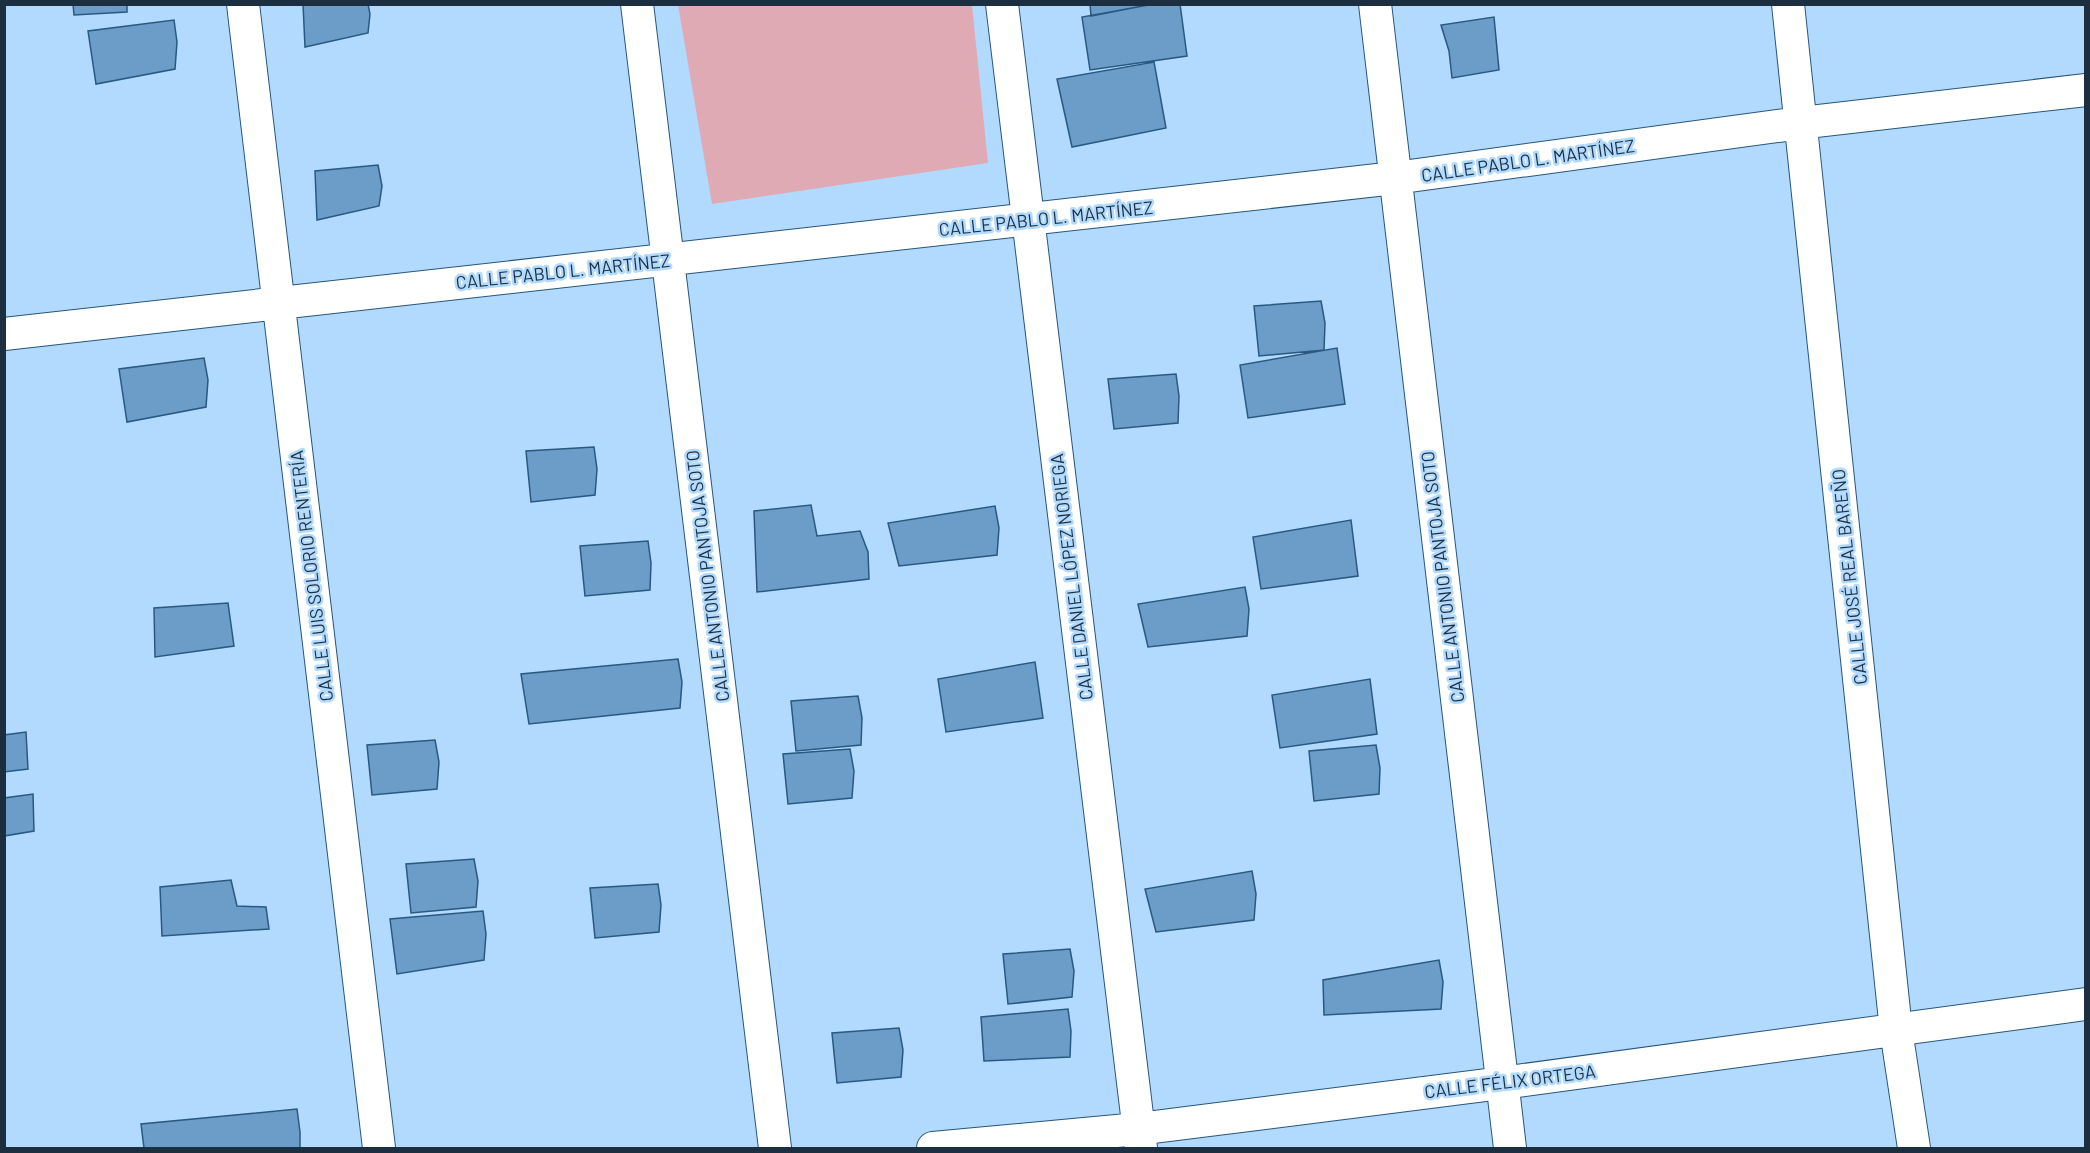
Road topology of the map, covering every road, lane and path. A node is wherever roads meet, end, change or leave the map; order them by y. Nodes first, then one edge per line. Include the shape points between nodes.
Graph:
1 (243, 4) edge
2 (637, 4) edge
3 (1002, 4) edge
4 (1374, 4) edge
5 (1788, 4) edge
6 (2085, 90) edge
7 (1800, 123) junction
8 (1395, 178) junction
9 (1027, 220) junction
10 (669, 260) junction
11 (279, 302) junction
12 (4, 334) edge
13 (2085, 1004) edge
14 (1896, 1030) junction
15 (1502, 1083) junction
16 (1140, 1139) edge
17 (379, 1149) edge
18 (775, 1149) edge
19 (933, 1149) edge
20 (1510, 1149) edge
21 (1914, 1149) edge

1 - 11 street, CALLE LUIS SOLORIO RENTERÍA
2 - 10 street, CALLE ANTONIO PANTOJA SOTO
3 - 9 street, CALLE DANIEL LÓPEZ NORIEGA
4 - 8 street, CALLE ANTONIO PANTOJA SOTO
5 - 7 street, CALLE JOSÉ REAL BAREÑO
6 - 7 street, CALLE PABLO L. MARTÍNEZ
7 - 8 street, CALLE PABLO L. MARTÍNEZ
7 - 14 street, CALLE JOSÉ REAL BAREÑO
8 - 9 street, CALLE PABLO L. MARTÍNEZ
8 - 15 street, CALLE ANTONIO PANTOJA SOTO
9 - 10 street, CALLE PABLO L. MARTÍNEZ
9 - 16 street, CALLE DANIEL LÓPEZ NORIEGA
10 - 11 street, CALLE PABLO L. MARTÍNEZ
10 - 18 street, CALLE ANTONIO PANTOJA SOTO
11 - 12 street, CALLE PABLO L. MARTÍNEZ
11 - 17 street, CALLE LUIS SOLORIO RENTERÍA
13 - 14 street, CALLE FÉLIX ORTEGA
14 - 15 street, CALLE FÉLIX ORTEGA
14 - 21 street, CALLE JOSÉ REAL BAREÑO
15 - 16 street, CALLE FÉLIX ORTEGA
15 - 20 street, CALLE ANTONIO PANTOJA SOTO
16 - 19 street, CALLE FÉLIX ORTEGA

